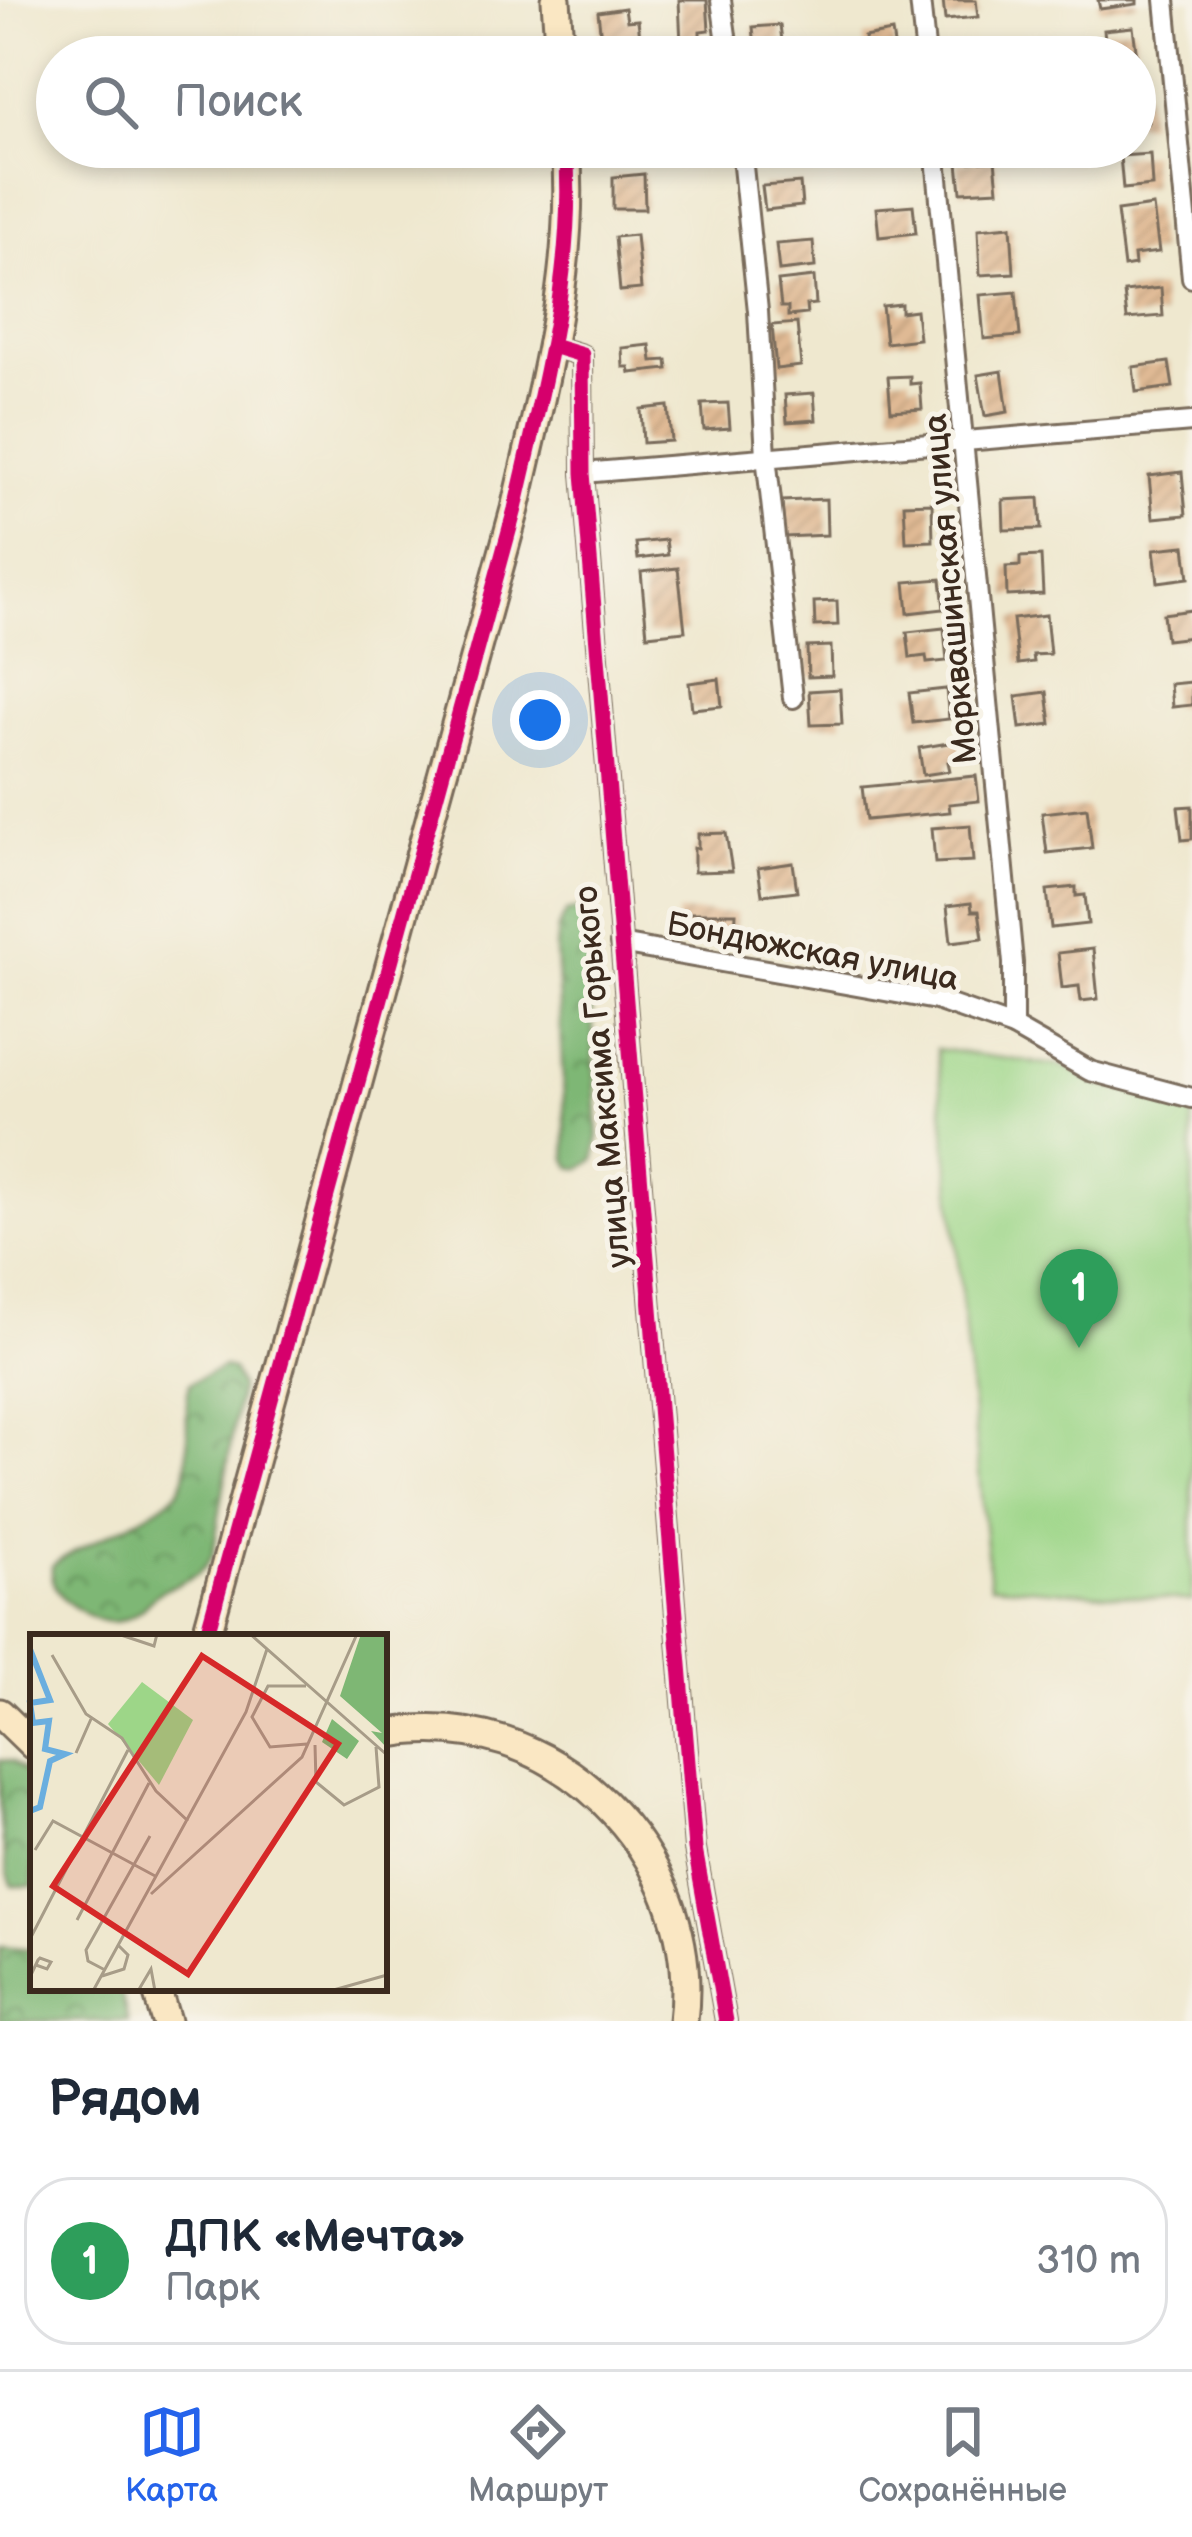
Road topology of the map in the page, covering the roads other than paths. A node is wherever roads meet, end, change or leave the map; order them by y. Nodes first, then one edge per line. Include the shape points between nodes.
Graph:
1 (556, 0) edge
2 (721, 0) edge
3 (920, 0) edge
4 (1165, 0) edge
5 (559, 36) edge
6 (726, 36) edge
7 (924, 36) edge
8 (566, 168) edge
9 (743, 168) edge
10 (937, 168) edge
11 (1192, 278) edge
12 (552, 346) junction
13 (1192, 422) edge
14 (966, 443) junction
15 (766, 457) junction
16 (583, 473) junction
17 (793, 698) dead end
18 (620, 944) junction
19 (1013, 1027) junction
20 (1192, 1098) edge
21 (207, 1634) edge
22 (0, 1713) edge
23 (387, 1733) edge
24 (30, 1742) edge
25 (158, 1991) edge
26 (167, 1991) edge
27 (168, 2021) edge
28 (683, 2021) edge
29 (726, 2021) edge

1 - 5 street
2 - 6 street
3 - 7 street
4 - 11 street
8 - 12 street
9 - 15 street
10 - 14 street, Морквашинская улица
12 - 16 street, улица Максима Горького via 582,355
12 - 21 street via 515,509
13 - 14 street
14 - 15 street
14 - 19 street, Морквашинская улица
15 - 16 street
15 - 17 street
16 - 18 street, улица Максима Горького
18 - 19 street, Бондюжская улица via 937,1000
18 - 29 street, улица Максима Горького via 695,1849
19 - 20 street, Бондюжская улица via 1090,1071
22 - 24 street
23 - 28 street via 460,1731 513,1744 562,1766 605,1799 666,1888 682,1940
25 - 27 street
26 - 27 street

